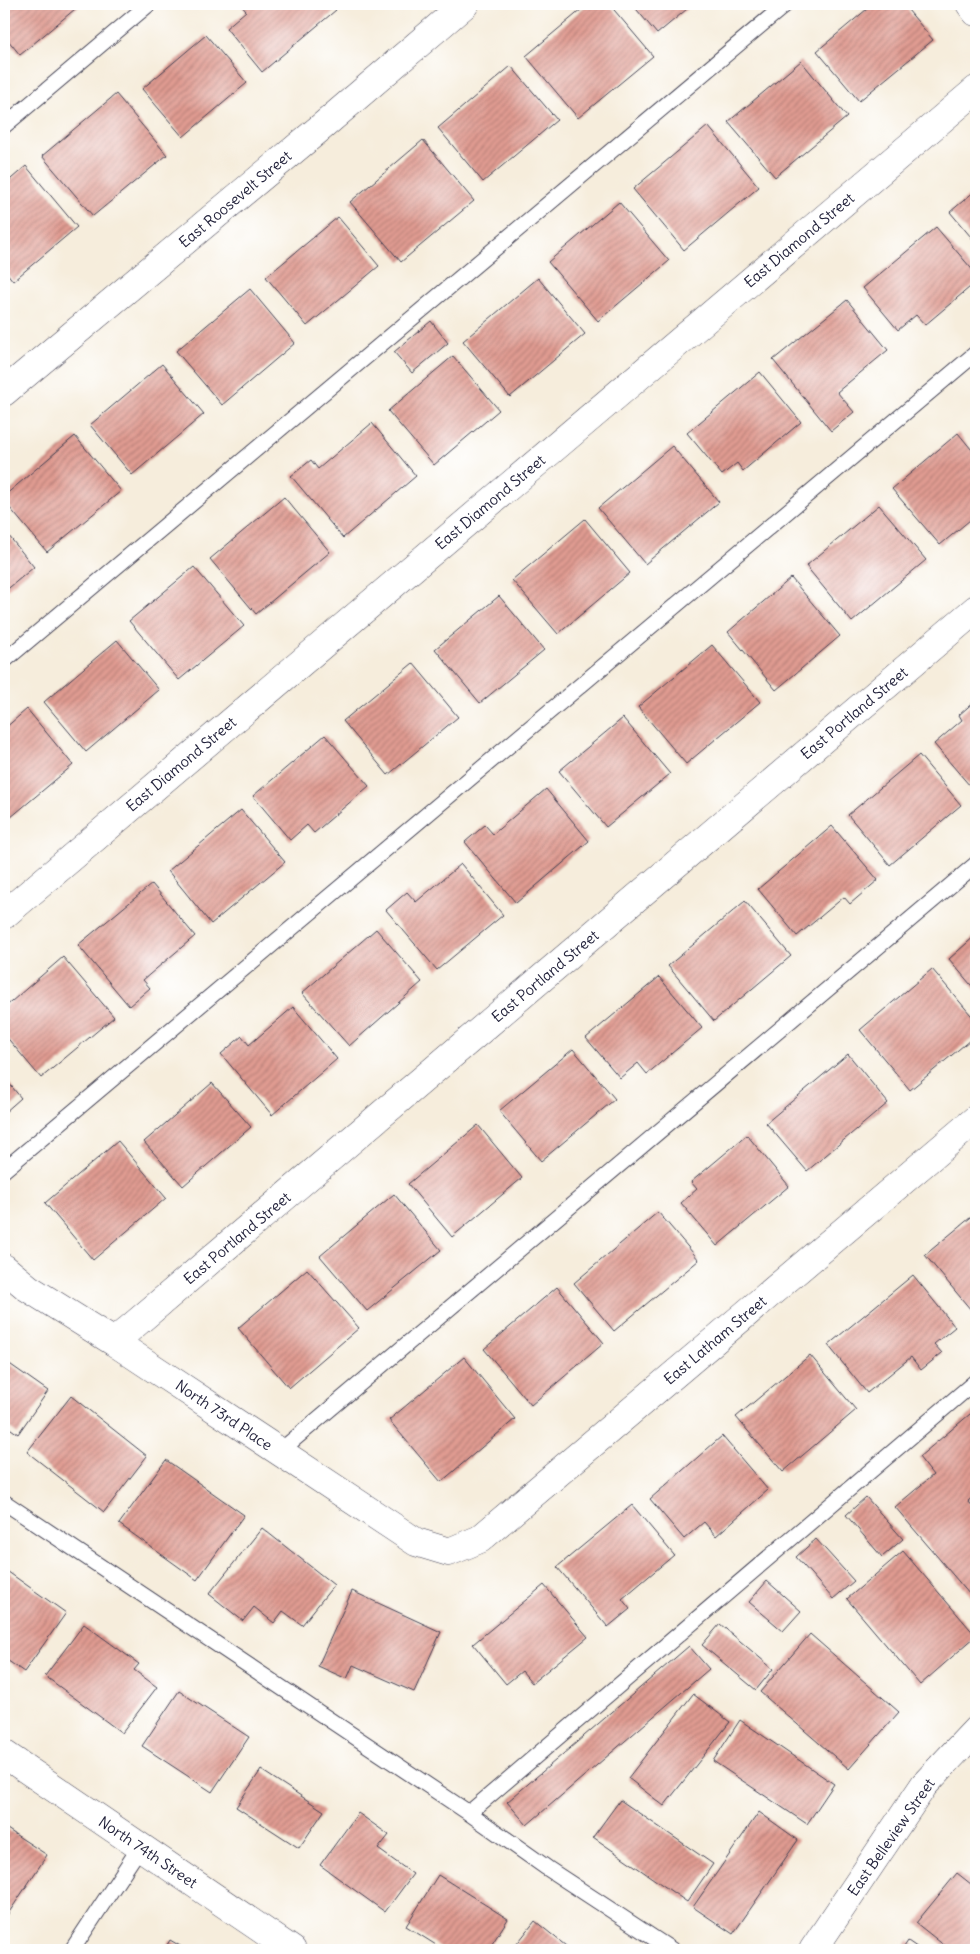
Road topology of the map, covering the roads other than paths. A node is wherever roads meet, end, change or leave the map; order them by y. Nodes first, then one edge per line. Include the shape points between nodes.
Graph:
1 (149, 4) edge
2 (466, 4) edge
3 (786, 4) edge
4 (970, 4) edge
5 (976, 12) edge
6 (976, 90) edge
7 (4, 126) edge
8 (976, 353) edge
9 (4, 392) edge
10 (976, 609) edge
11 (4, 661) edge
12 (976, 864) edge
13 (4, 915) edge
14 (976, 1119) edge
15 (4, 1170) edge
16 (4, 1268) edge
17 (114, 1342) junction
18 (976, 1381) edge
19 (279, 1452) junction
20 (4, 1502) edge
21 (449, 1552) joint
22 (976, 1730) edge
23 (4, 1754) edge
24 (469, 1813) junction
25 (140, 1847) junction
26 (72, 1950) edge
27 (292, 1950) edge
28 (672, 1950) edge
29 (814, 1950) edge

1 - 7 lane
2 - 9 street, East Roosevelt Street
3 - 11 lane
4 - 5 street
6 - 13 street, East Diamond Street
8 - 15 lane
10 - 17 street, East Portland Street
12 - 19 lane
14 - 21 street, East Latham Street via 480,1539
16 - 17 street, North 73rd Place via 28,1288
17 - 19 street, North 73rd Place
18 - 24 lane
19 - 21 street, North 73rd Place via 416,1542
20 - 24 lane
22 - 29 street, East Belleview Street via 924,1785
23 - 25 street, North 74th Street
24 - 28 lane
25 - 26 lane
25 - 27 street, North 74th Street

